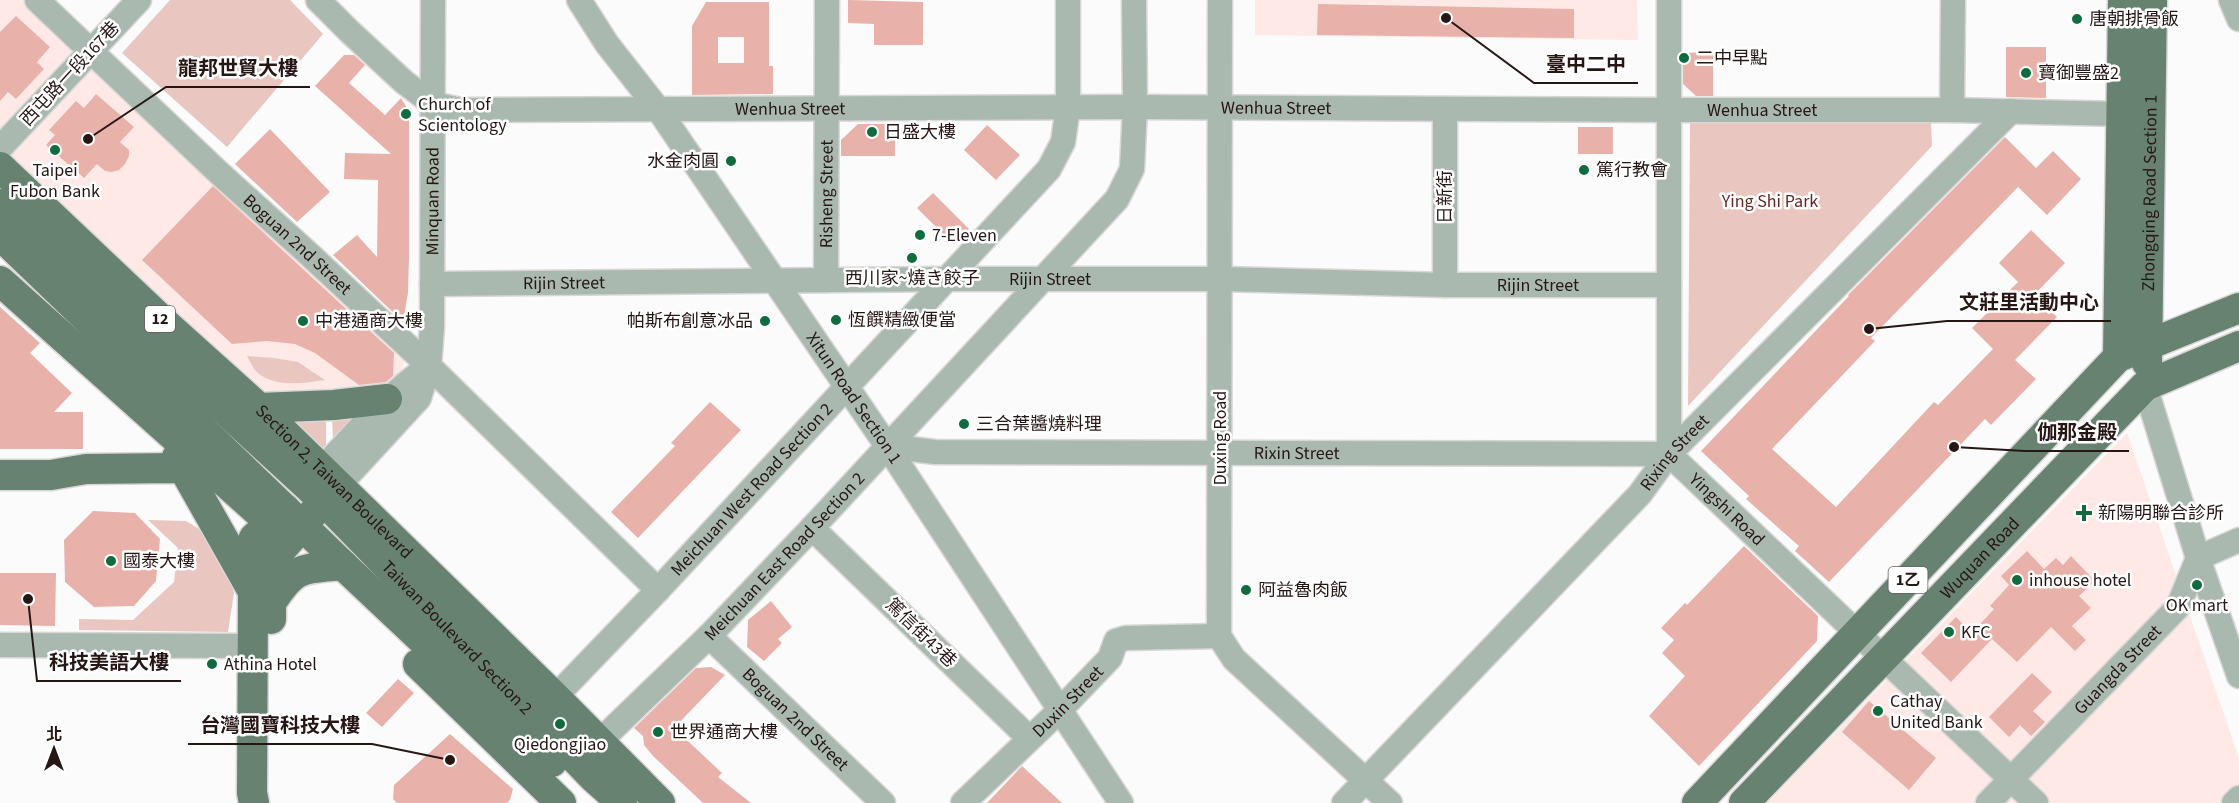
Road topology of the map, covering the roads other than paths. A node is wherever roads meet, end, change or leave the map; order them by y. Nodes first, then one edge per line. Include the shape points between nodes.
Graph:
1 (37, 0) edge
2 (139, 0) edge
3 (318, 0) edge
4 (432, 0) edge
5 (579, 0) edge
6 (827, 0) edge
7 (1068, 0) edge
8 (1134, 0) edge
9 (1220, 0) edge
10 (1669, 0) edge
11 (1953, 0) edge
12 (2122, 0) edge
13 (2152, 0) edge
14 (2231, 0) edge
15 (2239, 19) edge
16 (92, 51) junction
17 (432, 104) junction
18 (1068, 107) junction
19 (1136, 107) junction
20 (827, 108) junction
21 (1220, 108) junction
22 (658, 109) junction
23 (1445, 109) junction
24 (1670, 110) junction
25 (1952, 110) junction
26 (2011, 111) junction
27 (2121, 114) junction
28 (0, 148) edge
29 (0, 167) edge
30 (0, 204) edge
31 (0, 235) edge
32 (949, 279) junction
33 (1044, 279) junction
34 (1221, 279) junction
35 (826, 280) junction
36 (0, 281) edge
37 (774, 281) junction
38 (432, 284) junction
39 (1444, 285) junction
40 (1669, 285) junction
41 (2239, 308) edge
42 (2148, 346) junction
43 (2239, 346) edge
44 (2118, 357) junction
45 (429, 366) junction
46 (846, 386) junction
47 (2145, 386) junction
48 (387, 399) junction
49 (259, 408) junction
50 (887, 446) junction
51 (1220, 453) junction
52 (1669, 454) junction
53 (0, 476) edge
54 (199, 478) junction
55 (323, 486) junction
56 (249, 489) junction
57 (287, 525) junction
58 (812, 528) junction
59 (2239, 540) edge
60 (2199, 558) junction
61 (331, 566) junction
62 (658, 590) junction
63 (262, 597) junction
64 (1857, 634) junction
65 (709, 636) junction
66 (1219, 636) junction
67 (0, 645) edge
68 (253, 646) junction
69 (1883, 659) junction
70 (2239, 676) edge
71 (555, 697) junction
72 (1059, 711) junction
73 (1029, 738) junction
74 (600, 741) junction
75 (2011, 778) junction
76 (1367, 779) junction
77 (1715, 797) edge
78 (2239, 798) edge
79 (554, 800) edge
80 (254, 803) edge
81 (268, 803) edge
82 (595, 803) edge
83 (622, 803) edge
84 (660, 803) edge
85 (883, 803) edge
86 (963, 803) edge
87 (1121, 803) edge
88 (1344, 803) edge
89 (1390, 803) edge
90 (1744, 803) edge
91 (1988, 803) edge
92 (2036, 803) edge
93 (2234, 803) edge

1 - 16 street, Boguan 2nd Street
2 - 16 street, 西屯路一段167巷
3 - 17 street
4 - 17 street, Minquan Road
5 - 22 street, Xitun Road Section 1 via 607,44
6 - 20 street, Risheng Street
7 - 18 street, Meichuan West Road Section 2
8 - 19 street, Meichuan East Road Section 2
9 - 21 street, Duxing Road
10 - 24 street
11 - 25 street
12 - 27 main road, Zhongqing Road Section 1
13 - 42 main road, Zhongqing Road Section 1
14 - 15 street
16 - 28 street, 西屯路一段167巷
16 - 45 street, Boguan 2nd Street
17 - 22 street, Wenhua Street via 470,110
17 - 38 street, Minquan Road
18 - 19 street, Wenhua Street
18 - 20 street, Wenhua Street
18 - 32 street, Meichuan West Road Section 2 via 1063,142 1049,169
19 - 21 street, Wenhua Street
19 - 33 street, Meichuan East Road Section 2 via 1132,169 1117,200
20 - 22 street, Wenhua Street
20 - 35 street, Risheng Street
21 - 23 street, Wenhua Street
21 - 34 street, Duxing Road
22 - 37 street, Xitun Road Section 1
23 - 24 street, Wenhua Street
23 - 39 street, 日新街
24 - 25 street, Wenhua Street
24 - 40 street
25 - 26 street, Wenhua Street
26 - 27 street, Wenhua Street
26 - 52 street, Rixing Street
27 - 44 main road, Zhongqing Road Section 1
29 - 49 main road, Section 2, Taiwan Boulevard / 12
30 - 55 main road, Taiwan Boulevard Section 2 / 12
31 - 56 main road
32 - 33 street, Rijin Street
32 - 35 street, Rijin Street
32 - 46 street, Meichuan West Road Section 2
33 - 34 street, Rijin Street
33 - 50 street, Meichuan East Road Section 2
34 - 39 street, Rijin Street
34 - 51 street, Duxing Road
35 - 37 street, Rijin Street
36 - 54 main road via 153,416
37 - 38 street, Rijin Street
37 - 46 street, Xitun Road Section 1
38 - 45 street, Minquan Road
39 - 40 street, Rijin Street
40 - 52 street
41 - 42 main road
42 - 44 main road
42 - 47 main road, Zhongqing Road Section 1
43 - 47 main road, Wuquan Road
44 - 47 main road
44 - 64 main road, Wuquan Road / 1乙
45 - 48 street, Minquan Road
45 - 55 street, Minquan Road via 419,398
45 - 62 street, Boguan 2nd Street
46 - 50 street, Xitun Road Section 1
46 - 62 street, Meichuan West Road Section 2
47 - 60 street
47 - 69 main road, Wuquan Road / 1乙
48 - 49 main road
48 - 55 street, Minquan Road
49 - 55 main road, Section 2, Taiwan Boulevard / 12
50 - 51 street, Rixin Street via 935,452
50 - 58 street, Meichuan East Road Section 2
50 - 72 street, Xitun Road Section 1
51 - 52 street, Rixin Street
51 - 66 street, Duxing Road
52 - 64 street, Yingshi Road
52 - 76 street, Rixing Street via 1641,494
53 - 54 main road via 51,476 86,469
54 - 56 main road
54 - 63 main road
55 - 56 main road
55 - 57 main road, Minquan Road
55 - 71 main road, Section 2, Taiwan Boulevard
55 - 83 main road, Taiwan Boulevard Section 2 / 12 via 594,778
56 - 57 main road
57 - 61 main road
57 - 63 main road, Minquan Road
58 - 65 street, Meichuan East Road Section 2
58 - 73 street, 篤信街43巷
59 - 60 street
60 - 70 street
60 - 75 street, Guangda Street via 2178,607
61 - 63 main road via 299,570
61 - 79 main road
61 - 82 main road, Taiwan Boulevard Section 2
62 - 71 street, Meichuan West Road Section 2
63 - 68 main road, Minquan Road
63 - 81 main road, Minquan Road
64 - 69 street, Yingshi Road
64 - 77 main road, Wuquan Road / 1乙
65 - 74 street, Meichuan East Road Section 2
65 - 85 street, Boguan 2nd Street
66 - 72 street, Duxin Street via 1116,641 1110,658
66 - 76 street via 1234,659
67 - 68 street
68 - 80 main road, Minquan Road
69 - 75 street, Yingshi Road
69 - 90 main road, Wuquan Road / 1乙
71 - 74 main road, Section 2, Taiwan Boulevard
72 - 73 street, Duxin Street
72 - 87 street, Xitun Road Section 1
73 - 86 street, Duxin Street
74 - 84 main road, Section 2, Taiwan Boulevard
75 - 91 street, Guangda Street
75 - 92 street, Yingshi Road
76 - 88 street, Rixing Street
76 - 89 street
78 - 93 street

